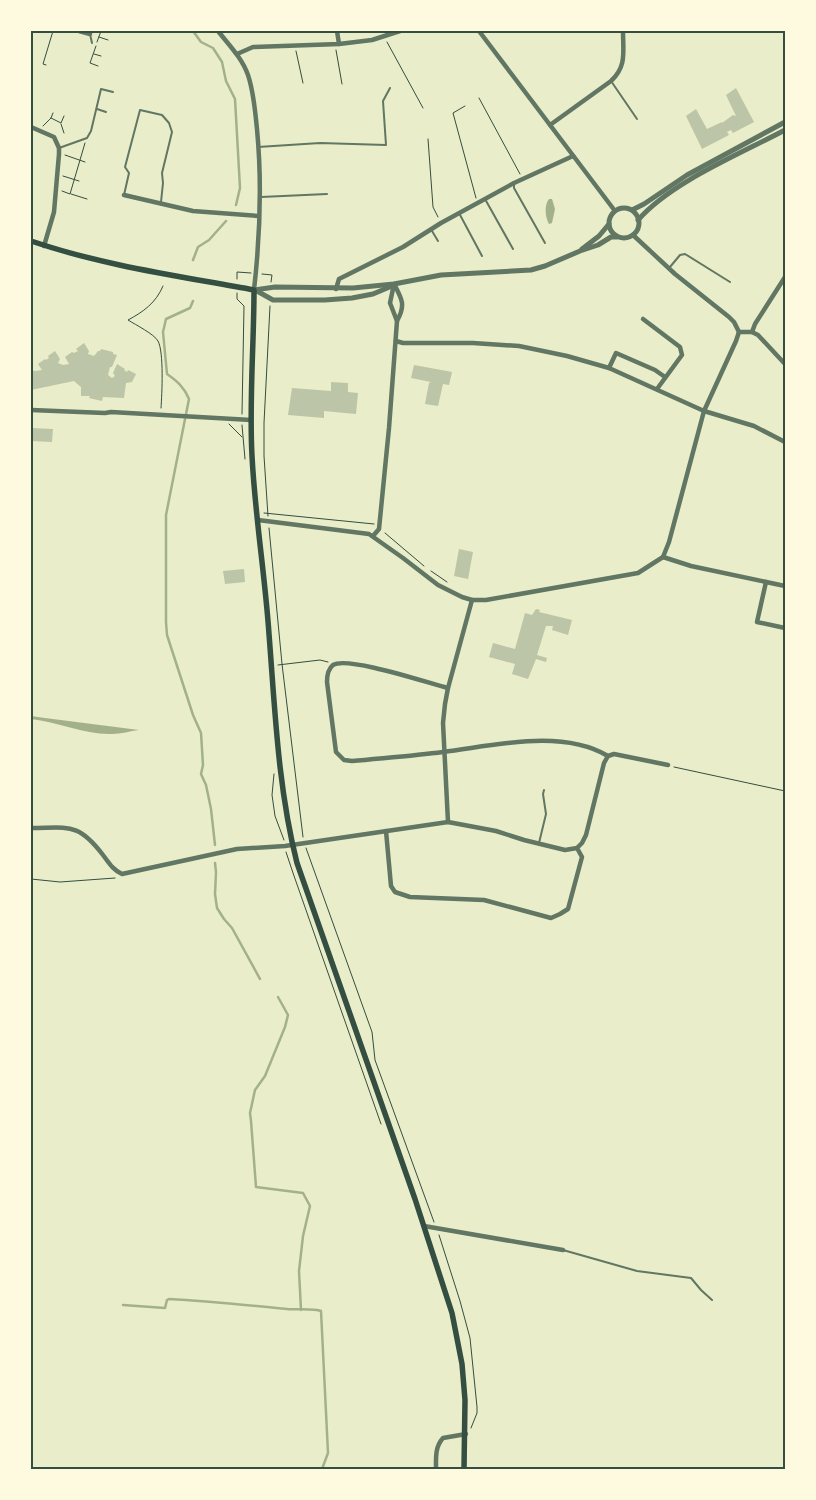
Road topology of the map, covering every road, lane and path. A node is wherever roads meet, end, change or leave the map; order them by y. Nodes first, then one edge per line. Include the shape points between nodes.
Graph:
1 (53, 31) edge
2 (80, 31) edge
3 (100, 31) edge
4 (218, 31) edge
5 (337, 31) edge
6 (400, 31) edge
7 (479, 31) edge
8 (623, 31) edge
9 (91, 33) edge
10 (99, 37) junction
11 (384, 37) junction
12 (108, 40) dead end
13 (92, 43) dead end
14 (337, 44) junction
15 (295, 45) junction
16 (93, 53) junction
17 (237, 54) junction
18 (101, 56) dead end
19 (46, 65) dead end
20 (98, 66) dead end
21 (611, 81) junction
22 (303, 83) dead end
23 (342, 84) dead end
24 (390, 88) dead end
25 (112, 92) dead end
26 (479, 98) dead end
27 (465, 106) dead end
28 (423, 108) dead end
29 (96, 109) junction
30 (106, 112) dead end
31 (53, 113) dead end
32 (64, 116) dead end
33 (51, 118) junction
34 (636, 119) dead end
35 (785, 122) edge
36 (61, 123) junction
37 (550, 125) junction
38 (31, 128) edge
39 (39, 130) junction
40 (785, 130) edge
41 (64, 132) dead end
42 (86, 138) junction
43 (428, 139) dead end
44 (258, 147) junction
45 (59, 148) junction
46 (59, 154) junction
47 (573, 156) junction
48 (79, 160) junction
49 (85, 162) dead end
50 (57, 174) junction
51 (73, 179) junction
52 (523, 179) junction
53 (79, 181) dead end
54 (514, 183) junction
55 (56, 190) junction
56 (70, 194) junction
57 (327, 194) dead end
58 (124, 195) joint
59 (87, 198) dead end
60 (261, 198) junction
61 (485, 199) junction
62 (478, 203) junction
63 (160, 204) junction
64 (632, 210) junction
65 (615, 211) junction
66 (459, 213) junction
67 (258, 216) junction
68 (638, 220) junction
69 (441, 222) junction
70 (609, 224) junction
71 (430, 229) junction
72 (633, 235) junction
73 (617, 237) junction
74 (31, 241) edge
75 (438, 241) dead end
76 (545, 243) dead end
77 (44, 246) junction
78 (513, 249) dead end
79 (580, 251) junction
80 (482, 256) dead end
81 (669, 268) junction
82 (237, 272) dead end
83 (256, 274) junction
84 (785, 277) edge
85 (730, 282) dead end
86 (394, 284) junction
87 (163, 286) dead end
88 (271, 287) junction
89 (336, 288) junction
90 (254, 290) junction
91 (237, 299) dead end
92 (270, 299) junction
93 (643, 319) dead end
94 (397, 321) junction
95 (739, 332) junction
96 (752, 332) junction
97 (396, 341) junction
98 (785, 364) edge
99 (609, 368) junction
100 (665, 377) junction
101 (657, 389) junction
102 (161, 408) dead end
103 (31, 410) edge
104 (704, 411) junction
105 (230, 418) junction
106 (242, 420) junction
107 (251, 420) junction
108 (243, 438) junction
109 (785, 442) edge
110 (245, 458) dead end
111 (258, 520) junction
112 (268, 520) junction
113 (373, 536) junction
114 (663, 557) junction
115 (766, 582) junction
116 (785, 586) edge
117 (472, 600) junction
118 (785, 628) edge
119 (282, 664) junction
120 (271, 665) junction
121 (331, 666) junction
122 (448, 688) junction
123 (445, 752) junction
124 (608, 756) junction
125 (668, 766) joint
126 (544, 790) dead end
127 (785, 792) edge
128 (448, 822) junction
129 (31, 828) edge
130 (386, 831) junction
131 (305, 844) junction
132 (539, 844) junction
133 (285, 846) junction
134 (292, 846) junction
135 (577, 848) junction
136 (122, 874) junction
137 (31, 878) edge
138 (381, 1124) dead end
139 (424, 1226) junction
140 (436, 1228) junction
141 (564, 1250) joint
142 (712, 1300) dead end
143 (466, 1434) junction
144 (436, 1469) edge
145 (464, 1469) edge

1 - 19 path via 43,64
2 - 9 street
3 - 10 path
4 - 17 street
5 - 14 street
6 - 11 street
7 - 37 street
8 - 21 street via 623,63 619,74
9 - 13 lane
10 - 12 path
10 - 16 path
11 - 14 street
11 - 28 path
14 - 15 street
14 - 23 path
15 - 17 street via 252,47
15 - 22 path
16 - 18 path
16 - 20 path via 90,63
17 - 44 street via 248,74 254,99
21 - 34 lane
21 - 37 street
24 - 44 lane via 383,101 386,145 320,143
25 - 29 lane via 102,89
26 - 52 path
27 - 62 path via 453,113
29 - 30 lane
29 - 42 lane
31 - 33 path
32 - 36 path
33 - 36 path
33 - 39 path
35 - 64 street via 687,174
36 - 41 path
37 - 47 street
38 - 39 street
39 - 45 street via 54,137
40 - 68 street via 678,188
42 - 45 lane
42 - 48 path
43 - 69 path via 433,207
44 - 60 street
45 - 46 street
46 - 48 path
46 - 50 street
47 - 52 street
47 - 65 street
48 - 49 path
48 - 51 path
50 - 51 path
50 - 55 street
51 - 53 path
51 - 56 path
52 - 54 street
54 - 61 street
54 - 76 lane
55 - 56 path
55 - 77 street via 54,212
56 - 59 path
57 - 60 lane
58 - 63 street
58 - 63 lane via 129,173 125,167 140,110 162,115 172,132 162,173
60 - 67 street
61 - 62 street
61 - 78 lane
62 - 66 street
63 - 67 street via 193,212
64 - 65 street via 623,208
64 - 68 street
65 - 70 street
66 - 69 street
66 - 80 lane
67 - 83 street
68 - 72 street via 638,228
69 - 71 street
70 - 73 street
70 - 79 street
71 - 75 lane
71 - 89 street via 403,247 339,279
72 - 73 street
72 - 81 street
73 - 79 street
74 - 77 main road
77 - 90 main road via 141,271
79 - 86 street via 531,270 441,275
81 - 85 lane via 680,255 685,254
81 - 95 street via 729,317
82 - 83 path
83 - 88 path via 272,275
83 - 90 street
84 - 96 street
86 - 89 street
86 - 92 street via 373,294 352,298
86 - 94 street via 390,303
86 - 94 street via 403,299 402,313
87 - 102 path via 148,307 128,320 158,341
88 - 89 street
88 - 90 street
90 - 92 street
90 - 107 main road
91 - 106 path via 244,306
92 - 112 path via 264,423
93 - 100 street via 680,347 682,355
94 - 97 street
95 - 96 street
95 - 104 street
96 - 98 street
97 - 99 street via 519,346
97 - 113 street via 379,529
99 - 100 street via 616,353
99 - 101 street
100 - 101 street
101 - 104 street
103 - 105 street
104 - 109 street via 754,426
104 - 114 street
105 - 106 street
105 - 108 path via 229,425
106 - 107 street
106 - 108 path
107 - 111 main road
108 - 110 path
111 - 112 street
111 - 120 main road
112 - 113 street
112 - 119 path
113 - 117 street via 438,585
114 - 115 street
114 - 117 street via 638,573
115 - 116 street
115 - 118 street via 757,622
117 - 122 street
119 - 120 path
119 - 121 path via 320,660
119 - 131 path
120 - 134 main road via 280,769
121 - 122 street via 339,662 360,664
121 - 123 street via 327,682 336,752 344,760
122 - 123 street
123 - 124 street via 555,740
123 - 128 street
124 - 125 street via 614,754
124 - 135 street via 586,835
125 - 127 path
126 - 132 lane via 546,814
128 - 130 street
128 - 132 street via 496,831
129 - 136 street via 70,828 82,832 111,867
130 - 131 street
130 - 135 street via 391,886 395,892 410,897 484,900 551,918 568,908 582,857
131 - 134 street
131 - 140 path via 372,1032 375,1060
132 - 135 street via 565,850
133 - 134 street
133 - 136 street via 222,851
133 - 138 path via 292,874
134 - 139 main road
136 - 137 path via 118,878 60,882
139 - 140 street
139 - 143 main road via 457,1337
140 - 141 street
140 - 143 path via 460,1301 472,1353 477,1413
141 - 142 lane via 637,1271 691,1278
143 - 144 street via 448,1436 438,1443
143 - 145 main road

